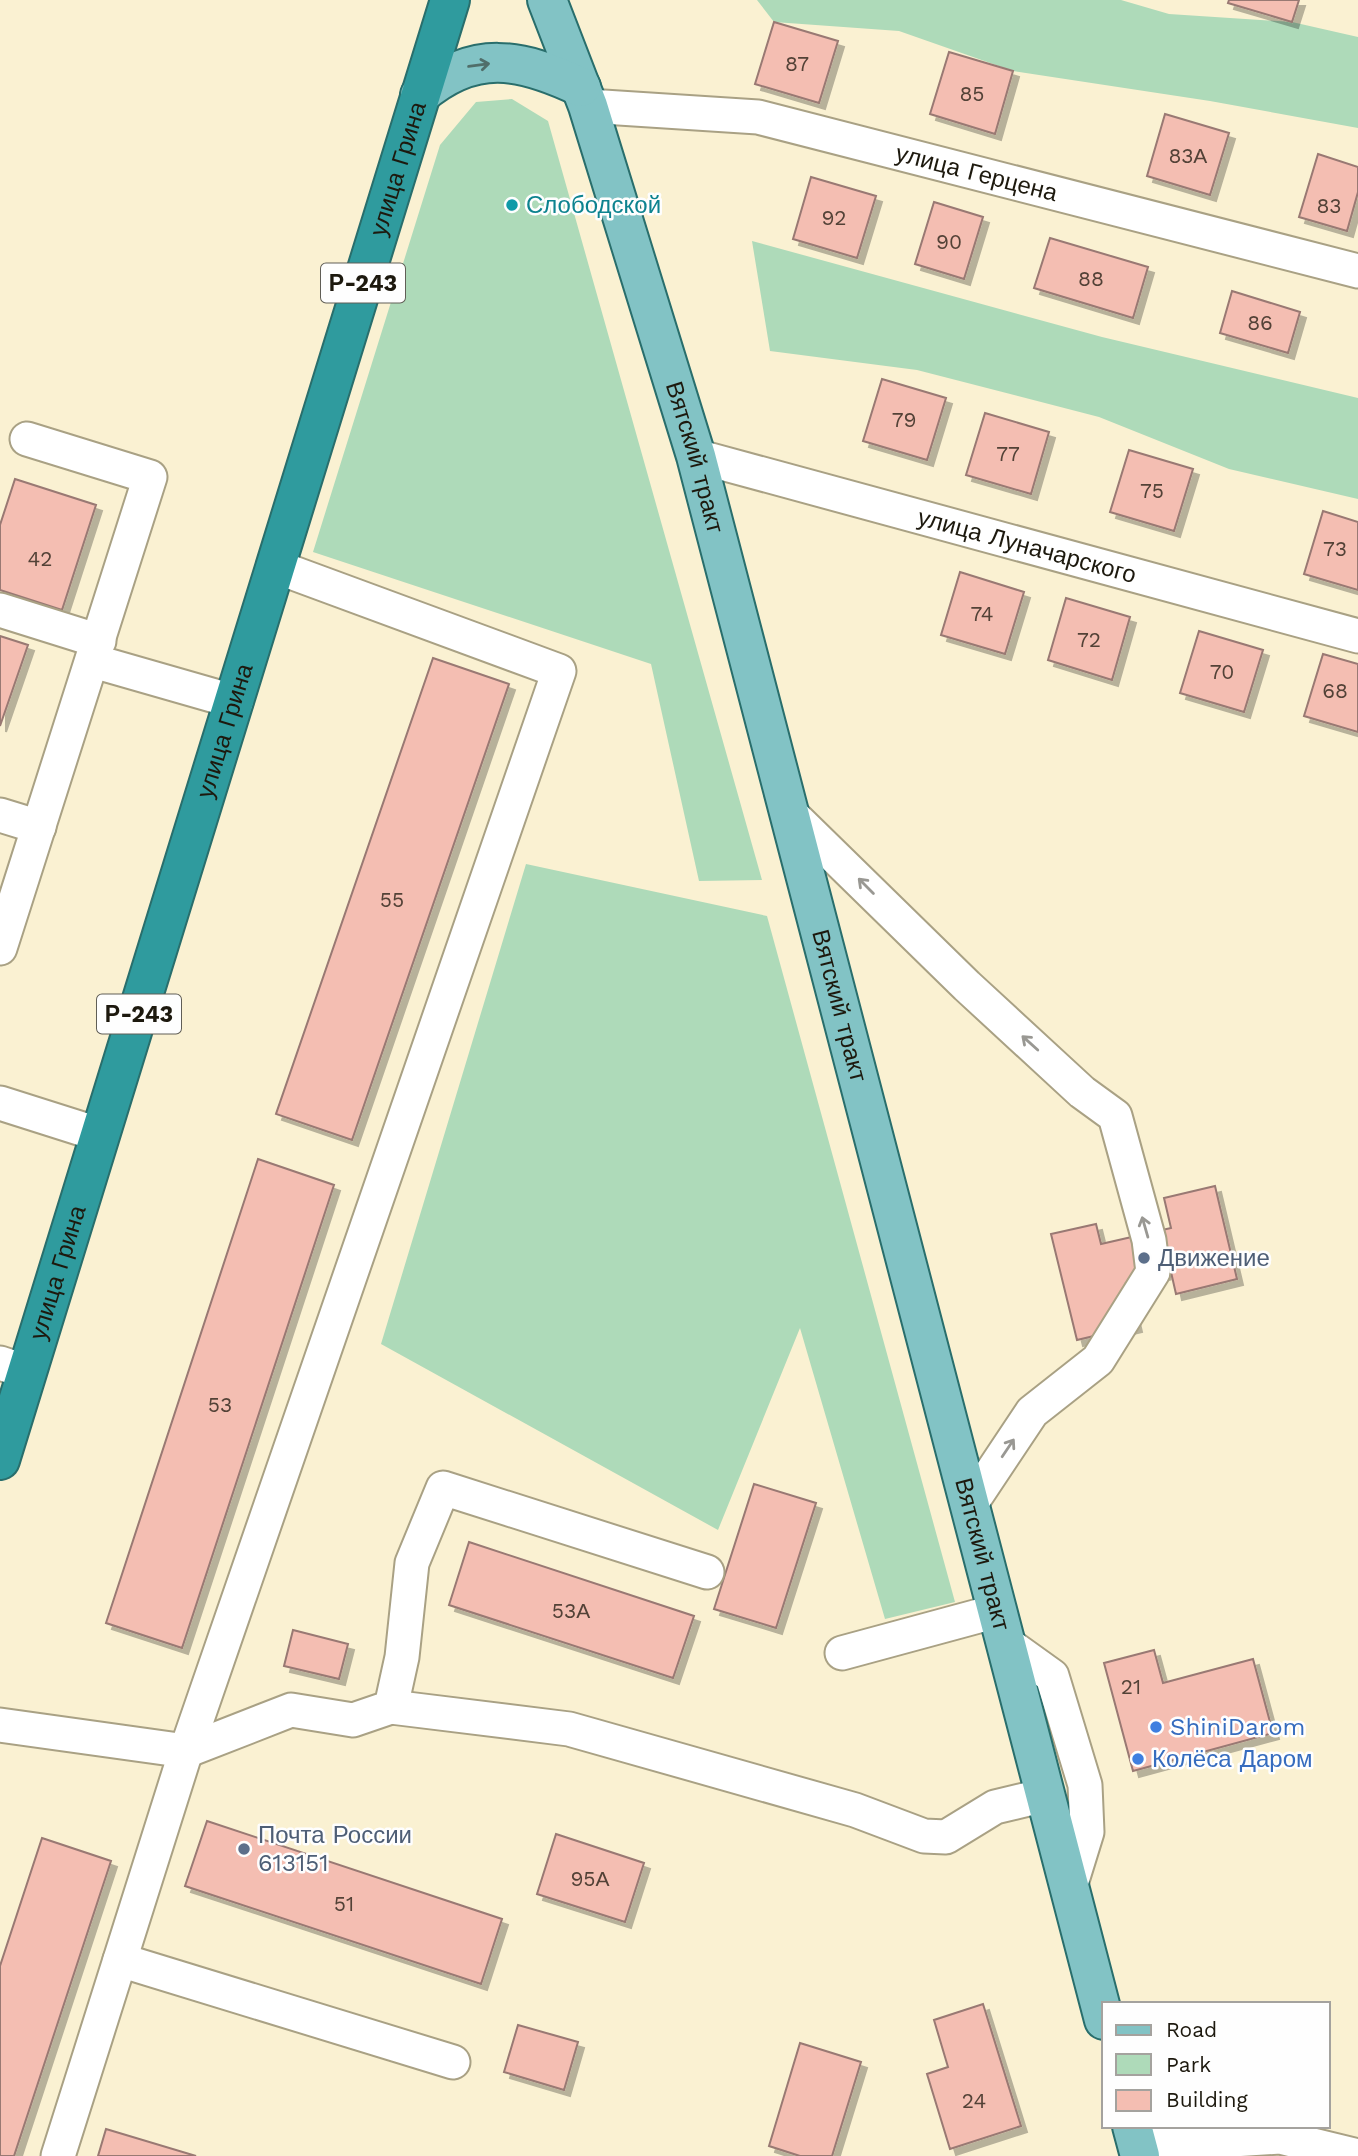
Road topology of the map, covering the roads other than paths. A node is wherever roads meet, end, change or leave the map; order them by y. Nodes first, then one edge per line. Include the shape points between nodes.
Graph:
1 (450, 0) edge
2 (547, 0) edge
3 (419, 96) junction
4 (585, 97) junction
5 (1358, 271) edge
6 (27, 439) dead end
7 (696, 456) junction
8 (277, 567) junction
9 (0, 610) edge
10 (1358, 636) edge
11 (96, 651) junction
12 (236, 702) junction
13 (789, 812) junction
14 (0, 815) edge
15 (39, 827) junction
16 (0, 948) edge
17 (0, 1103) edge
18 (101, 1135) junction
19 (14, 1368) edge
20 (0, 1460) edge
21 (970, 1505) junction
22 (707, 1572) dead end
23 (1001, 1627) junction
24 (842, 1653) dead end
25 (391, 1707) junction
26 (0, 1725) edge
27 (186, 1751) junction
28 (1045, 1795) junction
29 (1070, 1887) junction
30 (120, 1960) junction
31 (1102, 2012) edge
32 (453, 2062) dead end
33 (1136, 2143) edge
34 (58, 2156) edge
35 (1358, 2156) edge

1 - 3 highway, улица Грина / Р-243
2 - 4 main road, Вятский тракт
3 -> 4 main road via 443,76 494,63 550,72
3 - 8 highway, улица Грина / Р-243
4 - 5 street, улица Герцена via 758,117
4 - 7 main road, Вятский тракт
6 - 11 street via 150,477
7 - 10 street, улица Луначарского
7 - 13 main road, Вятский тракт
8 - 12 highway, улица Грина / Р-243
8 - 27 street via 559,671
9 - 11 street
11 - 12 street
11 - 15 street
12 - 18 highway, улица Грина / Р-243
13 - 21 main road, Вятский тракт
21 -> 13 street via 1032,1412 1098,1360 1153,1272 1149,1240 1115,1116 1082,1092 967,986
14 - 15 street
15 - 16 street
17 - 18 street
18 - 19 highway, улица Грина / Р-243
19 - 20 highway, улица Грина / Р-243
21 - 23 main road, Вятский тракт
22 - 25 street via 443,1488 412,1563 402,1657
23 - 24 street
23 - 28 main road, Вятский тракт
23 - 29 street via 1052,1676 1085,1785 1087,1832
25 - 27 street via 353,1720 292,1710
25 - 28 street via 569,1729 855,1810 925,1836 946,1837 995,1807
26 - 27 street
27 - 30 street
28 - 29 main road, Вятский тракт
29 - 31 main road, Вятский тракт
30 - 32 street
30 - 34 street
33 - 35 street via 1280,2137

